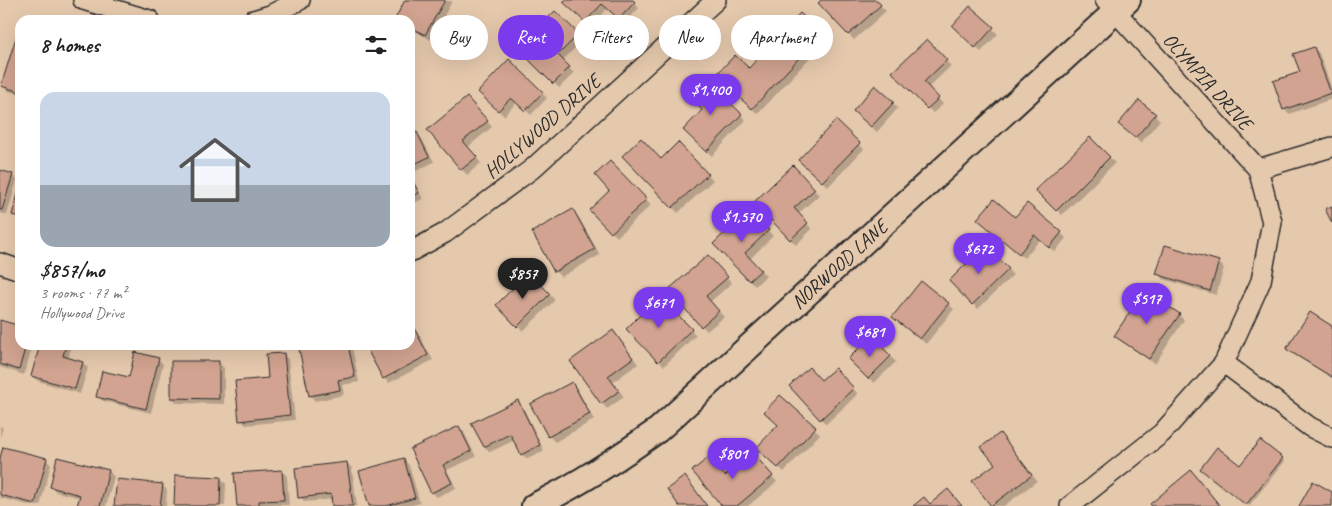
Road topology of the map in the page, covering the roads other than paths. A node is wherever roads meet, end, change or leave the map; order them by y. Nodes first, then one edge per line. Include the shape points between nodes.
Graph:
1 (83, 0) edge
2 (300, 0) edge
3 (716, 0) edge
4 (1116, 4) edge
5 (133, 15) edge
6 (267, 15) edge
7 (1332, 147) edge
8 (1258, 169) junction
9 (415, 249) edge
10 (0, 264) edge
11 (15, 268) edge
12 (1224, 363) junction
13 (1332, 438) edge
14 (534, 506) edge
15 (1070, 506) edge

1 - 5 street
2 - 6 street
3 - 9 street, HOLLYWOOD DRIVE via 532,169 445,233
4 - 8 street, OLYMPIA DRIVE
4 - 14 street, NORWOOD LANE via 658,430 570,488
7 - 8 street
8 - 12 street via 1272,222 1261,281
10 - 11 street
12 - 13 street via 1310,428
12 - 15 street via 1162,433

